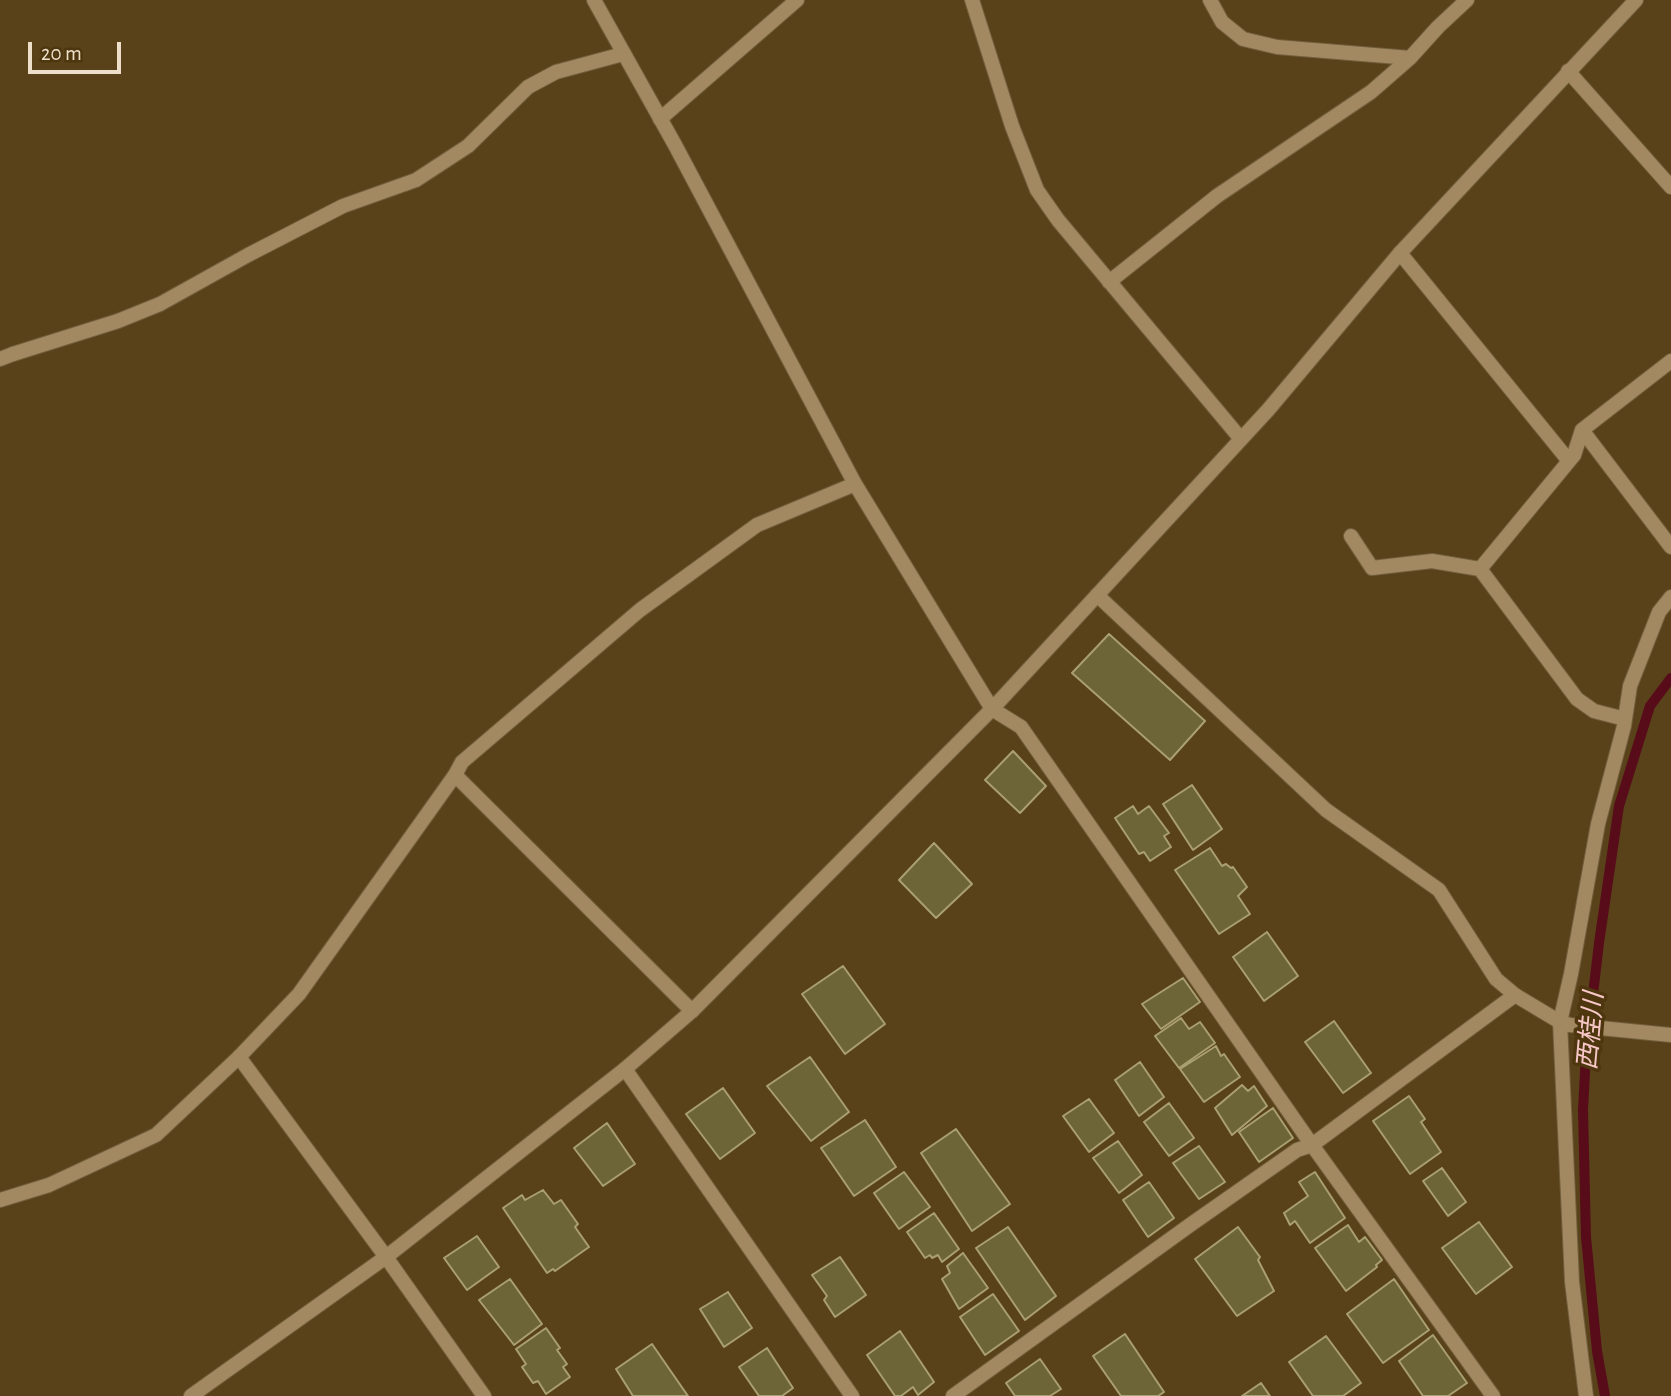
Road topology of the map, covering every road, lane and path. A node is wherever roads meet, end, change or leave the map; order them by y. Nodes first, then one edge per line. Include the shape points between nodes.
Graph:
1 (594, 0) edge
2 (797, 0) edge
3 (972, 0) edge
4 (1210, 0) edge
5 (1467, 0) edge
6 (1636, 0) edge
7 (623, 54) junction
8 (1410, 58) junction
9 (1568, 71) junction
10 (660, 119) junction
11 (1671, 187) edge
12 (1400, 253) junction
13 (1109, 282) junction
14 (6, 356) edge
15 (1671, 362) edge
16 (1582, 430) junction
17 (1241, 439) junction
18 (1569, 461) junction
19 (855, 484) junction
20 (1351, 536) dead end
21 (1671, 547) edge
22 (1480, 569) junction
23 (1097, 595) junction
24 (1671, 597) edge
25 (992, 709) junction
26 (1625, 719) junction
27 (455, 775) junction
28 (1515, 995) junction
29 (692, 1011) junction
30 (1565, 1024) junction
31 (1671, 1035) edge
32 (239, 1057) junction
33 (625, 1069) junction
34 (1312, 1145) junction
35 (0, 1200) edge
36 (386, 1256) junction
37 (191, 1396) edge
38 (484, 1396) edge
39 (852, 1396) edge
40 (953, 1396) edge
41 (1493, 1396) edge
42 (1586, 1396) edge

1 - 7 street
2 - 10 street
3 - 13 street via 1037,190
4 - 8 street via 1222,22 1243,39 1277,47
5 - 8 street
6 - 9 street
7 - 10 street
7 - 14 street via 556,72 528,87 468,146 416,180 343,206 160,304
8 - 13 street via 1371,92 1207,204
9 - 11 street
9 - 12 street
10 - 19 street
12 - 17 street
12 - 18 street
13 - 17 street
15 - 16 street
16 - 18 street
16 - 21 street
17 - 23 street
18 - 22 street
19 - 25 street
19 - 27 street via 757,526 640,610 463,762
20 - 22 street via 1372,568 1432,561
22 - 26 street via 1577,699 1594,711
23 - 25 street
23 - 28 street via 1326,810 1439,890 1496,979
24 - 26 street via 1659,611 1630,686
25 - 29 street
25 - 34 street via 1021,727
26 - 30 street via 1598,824 1563,1001
27 - 29 street
27 - 32 street via 299,994
28 - 30 street
28 - 34 street
29 - 33 street
30 - 31 street
30 - 42 street via 1572,1282
32 - 35 street via 156,1135 49,1185
32 - 36 street
33 - 36 street
33 - 39 street
34 - 40 street via 1297,1150
34 - 41 street
36 - 37 street
36 - 38 street

